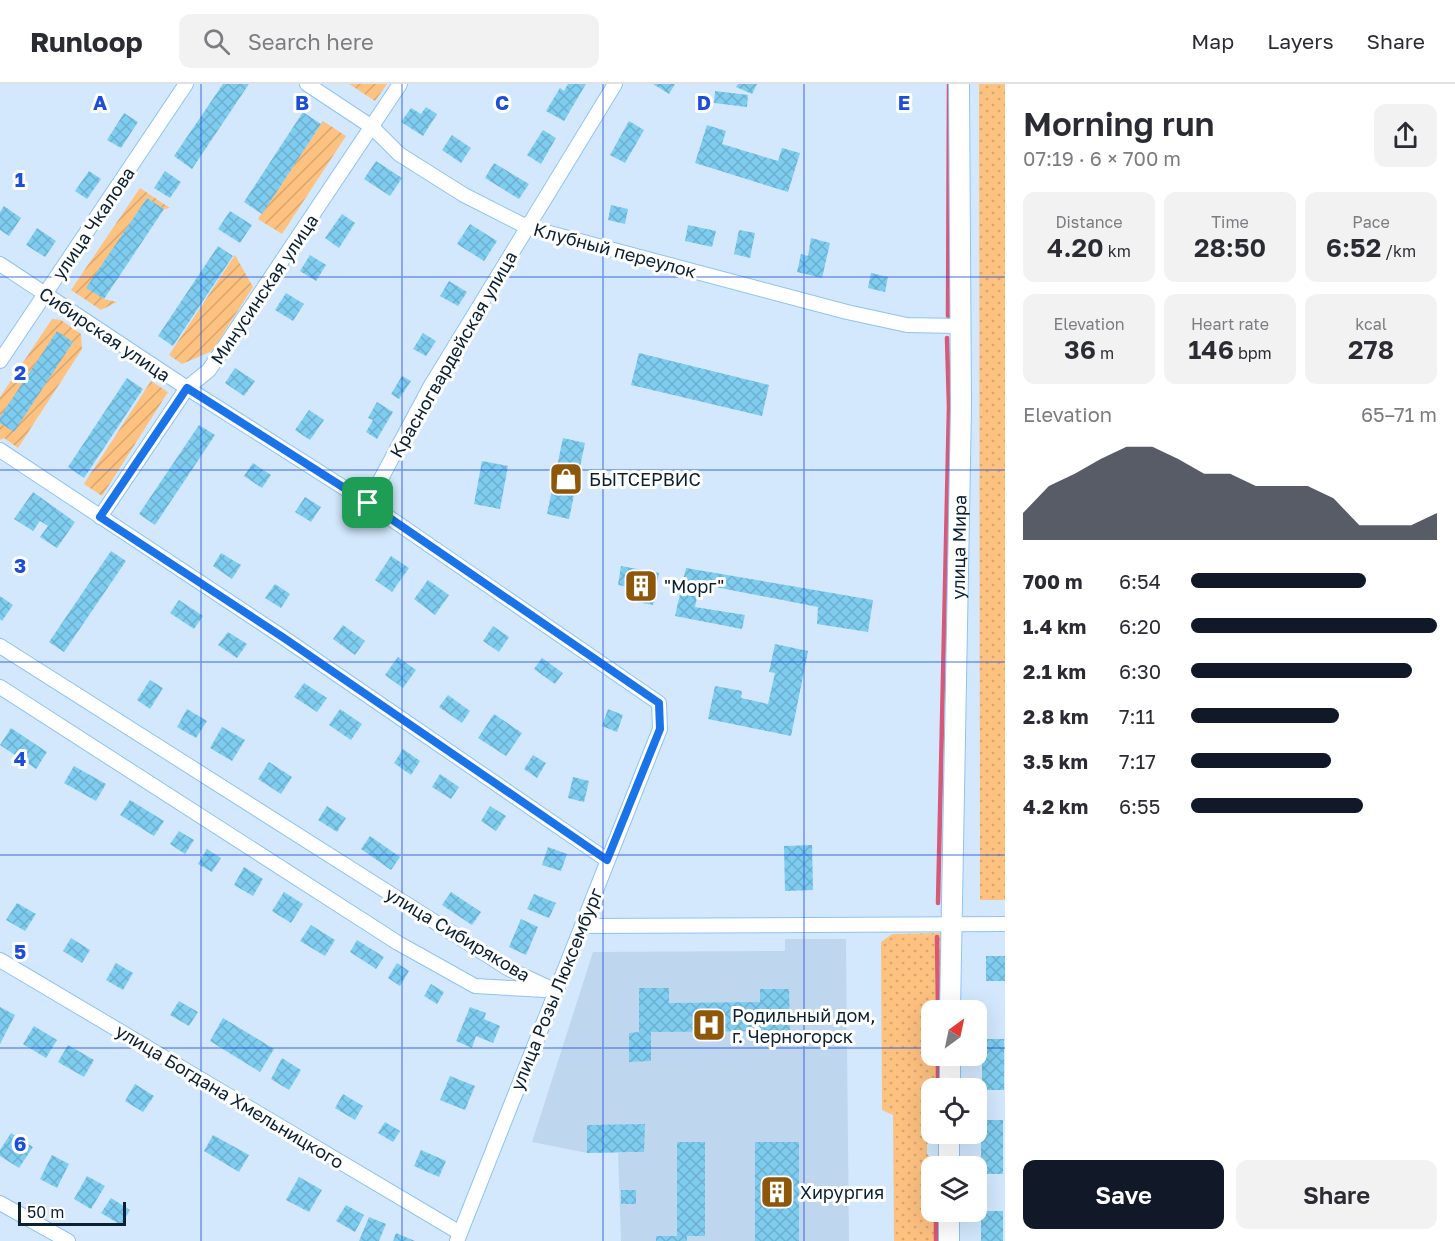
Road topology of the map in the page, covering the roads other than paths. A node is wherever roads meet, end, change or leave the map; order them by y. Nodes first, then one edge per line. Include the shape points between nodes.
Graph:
1 (186, 84) edge
2 (308, 84) edge
3 (400, 84) edge
4 (615, 84) edge
5 (959, 84) edge
6 (372, 126) junction
7 (527, 227) junction
8 (0, 264) edge
9 (45, 294) junction
10 (960, 326) junction
11 (0, 362) edge
12 (187, 388) junction
13 (0, 450) edge
14 (368, 503) junction
15 (100, 517) junction
16 (0, 646) edge
17 (0, 687) edge
18 (659, 703) joint
19 (607, 860) junction
20 (951, 924) junction
21 (1005, 924) edge
22 (582, 926) junction
23 (0, 960) edge
24 (556, 991) junction
25 (950, 1000) edge
26 (0, 1203) edge
27 (949, 1222) edge
28 (459, 1237) edge
29 (68, 1241) edge
30 (949, 1241) edge

1 - 9 street, улица Чкалова
2 - 6 street, Клубный переулок
3 - 6 street, Минусинская улица
4 - 7 street, Красногвардейская улица
5 - 10 main road, улица Мира
6 - 7 street, Клубный переулок via 399,154 464,195
6 - 12 street, Минусинская улица via 209,370
7 - 10 street, Клубный переулок via 847,312 907,325
7 - 14 street, Красногвардейская улица via 430,387
8 - 9 street, Сибирская улица
9 - 11 street, улица Чкалова
9 - 12 street, Сибирская улица
10 - 20 main road, улица Мира
12 - 14 street, Сибирская улица
12 - 15 street, Минусинская улица
13 - 15 street
14 - 18 street, Сибирская улица
15 - 19 street
16 - 24 street, улица Сибирякова via 488,957
17 - 24 street, улица Сибирякова via 398,943 475,986
18 - 19 street, улица Розы Люксембург via 660,729
19 - 22 street, улица Розы Люксембург
20 - 21 street
20 - 22 street
20 - 25 main road, улица Мира
22 - 24 street, улица Розы Люксембург
23 - 28 street, улица Богдана Хмельницкого
24 - 28 street, улица Розы Люксембург
26 - 29 street
27 - 30 main road

